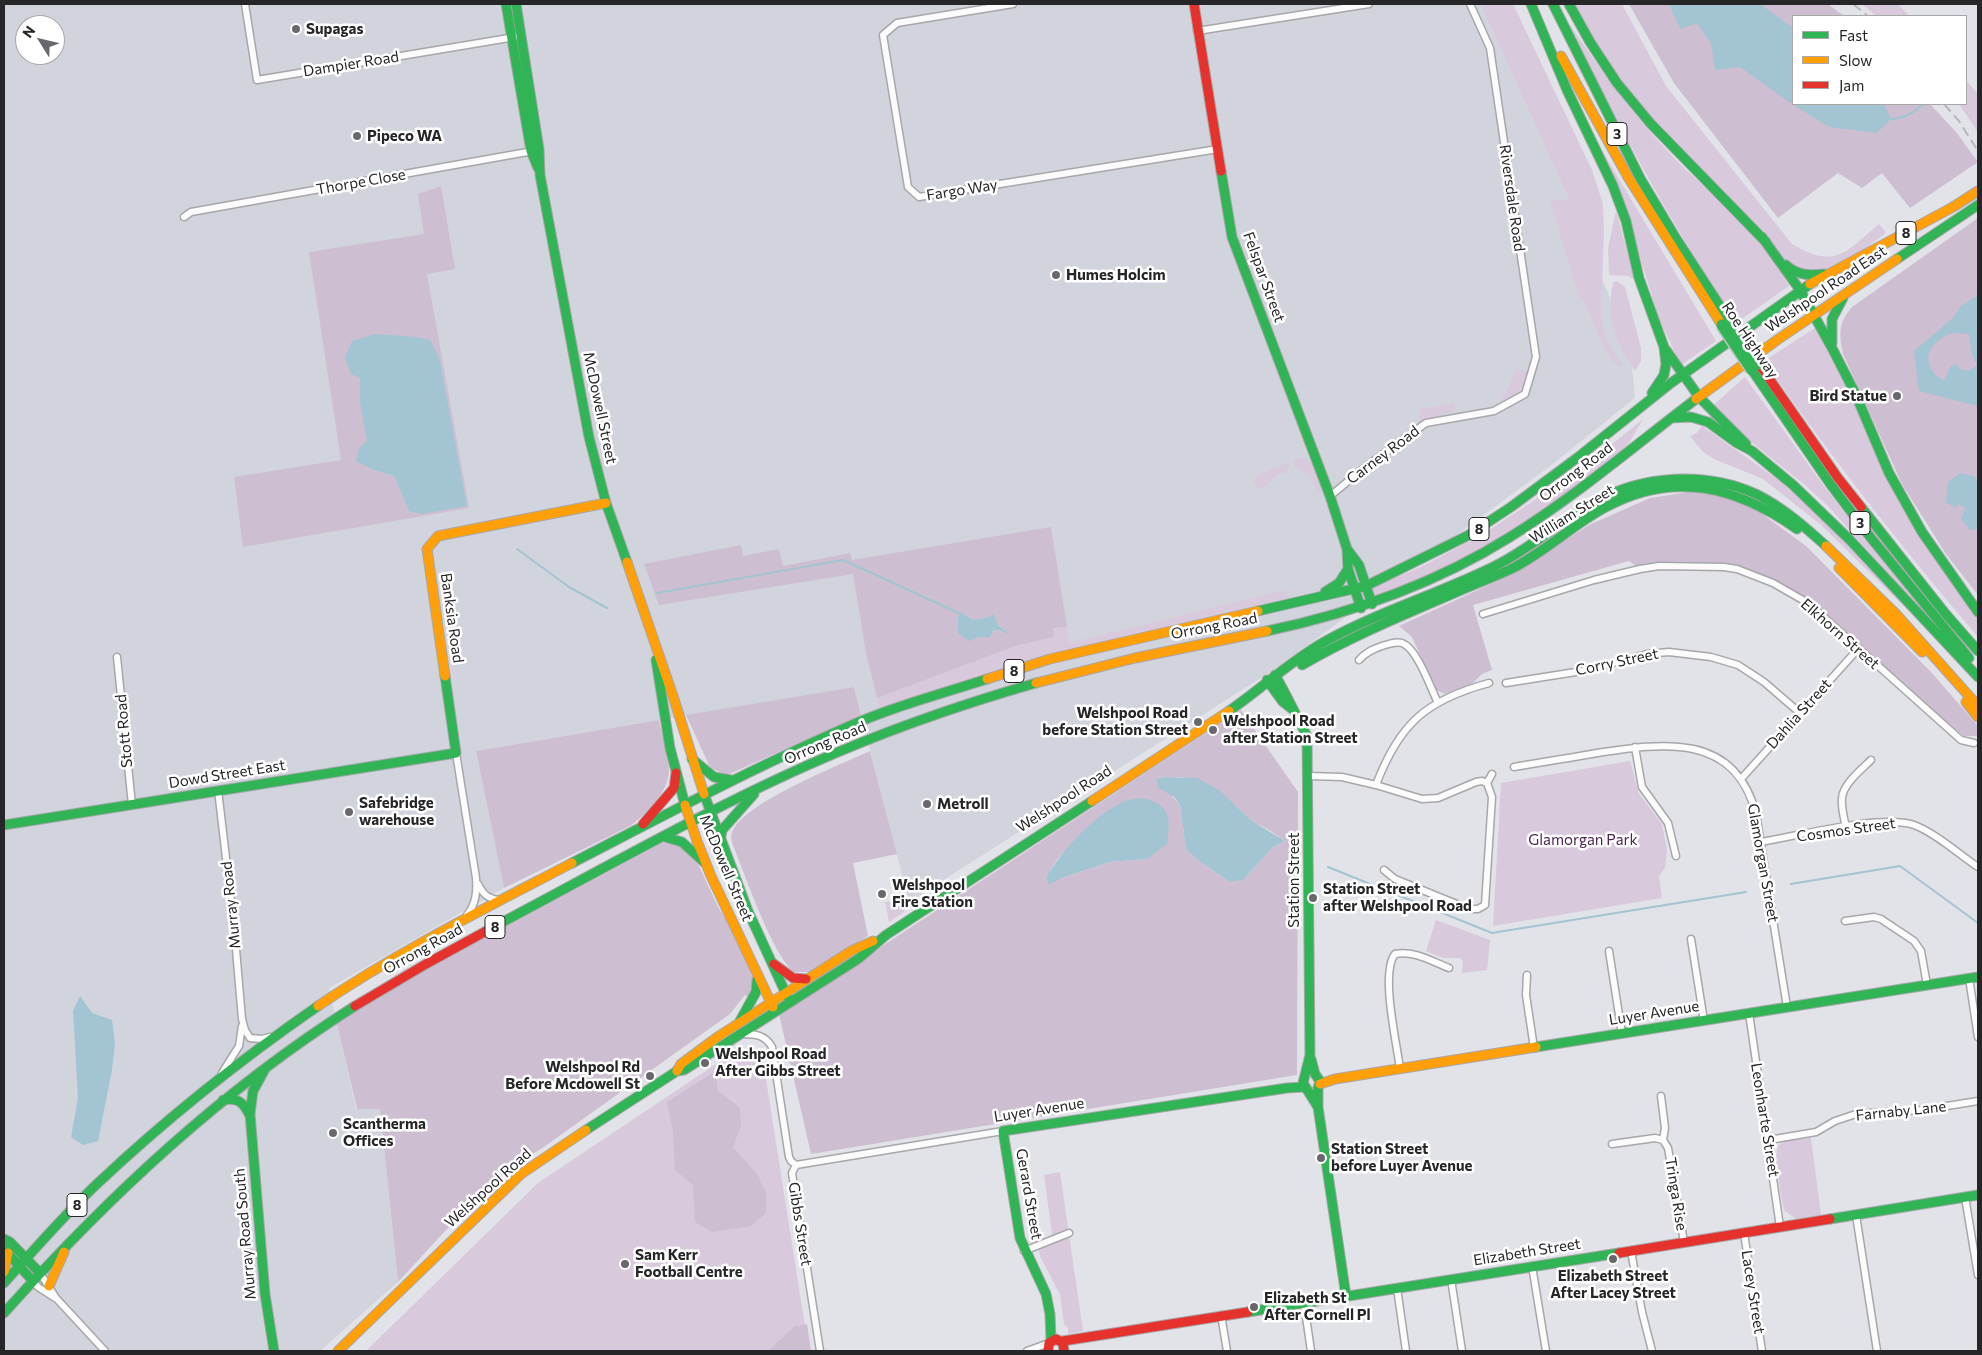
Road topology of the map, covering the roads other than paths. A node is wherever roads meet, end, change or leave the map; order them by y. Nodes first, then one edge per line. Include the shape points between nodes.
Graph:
1 (245, 4) edge
2 (506, 4) edge
3 (516, 4) edge
4 (1013, 4) edge
5 (1194, 4) edge
6 (1369, 4) edge
7 (1470, 4) edge
8 (1532, 4) edge
9 (1553, 4) edge
10 (1569, 4) edge
11 (1197, 31) junction
12 (516, 36) junction
13 (1218, 148) junction
14 (535, 150) junction
15 (1978, 191) edge
16 (1978, 205) edge
17 (184, 216) dead end
18 (1762, 237) junction
19 (1832, 273) junction
20 (1800, 290) junction
21 (1848, 290) junction
22 (1813, 314) junction
23 (1726, 323) junction
24 (1729, 340) joint
25 (1664, 347) junction
26 (1832, 348) junction
27 (1751, 367) junction
28 (1682, 375) junction
29 (1525, 394) joint
30 (1699, 397) junction
31 (1642, 406) junction
32 (1671, 418) junction
33 (1752, 451) junction
34 (1330, 496) junction
35 (606, 503) junction
36 (1347, 549) junction
37 (1348, 569) junction
38 (1360, 587) junction
39 (1308, 600) junction
40 (1372, 604) junction
41 (1360, 608) junction
42 (1978, 612) edge
43 (1483, 614) dead end
44 (652, 640) junction
45 (1858, 649) junction
46 (1978, 651) edge
47 (117, 657) dead end
48 (1359, 660) dead end
49 (1978, 669) edge
50 (1978, 677) edge
51 (1273, 681) junction
52 (1489, 683) dead end
53 (1506, 683) dead end
54 (1438, 703) junction
55 (1978, 706) edge
56 (1800, 712) junction
57 (1978, 717) edge
58 (1974, 743) dead end
59 (1635, 747) junction
60 (456, 753) junction
61 (692, 760) junction
62 (1871, 760) dead end
63 (1514, 767) dead end
64 (676, 773) junction
65 (1492, 774) dead end
66 (1308, 776) junction
67 (1741, 779) junction
68 (733, 780) junction
69 (1487, 784) junction
70 (1376, 785) junction
71 (760, 788) junction
72 (218, 790) junction
73 (704, 794) junction
74 (132, 805) junction
75 (685, 805) junction
76 (709, 813) junction
77 (690, 824) junction
78 (4, 825) edge
79 (1846, 827) junction
80 (637, 830) junction
81 (665, 837) junction
82 (720, 842) junction
83 (1761, 842) junction
84 (1676, 856) dead end
85 (705, 863) junction
86 (1978, 867) edge
87 (1384, 870) dead end
88 (476, 878) junction
89 (503, 900) junction
90 (1846, 921) dead end
91 (451, 926) junction
92 (886, 935) junction
93 (1691, 939) dead end
94 (1609, 951) dead end
95 (770, 960) junction
96 (1449, 968) dead end
97 (1527, 975) dead end
98 (807, 978) junction
99 (1974, 978) edge
100 (757, 979) junction
101 (1927, 985) junction
102 (788, 997) junction
103 (773, 1007) junction
104 (1787, 1007) junction
105 (1749, 1013) junction
106 (242, 1019) junction
107 (1704, 1020) junction
108 (740, 1029) junction
109 (1622, 1034) junction
110 (275, 1036) junction
111 (1978, 1037) edge
112 (1534, 1048) junction
113 (266, 1067) junction
114 (1400, 1069) junction
115 (217, 1080) junction
116 (1312, 1082) junction
117 (1660, 1096) dead end
118 (222, 1101) junction
119 (1978, 1101) edge
120 (250, 1114) junction
121 (1003, 1131) junction
122 (1663, 1140) junction
123 (1769, 1140) junction
124 (1612, 1144) dead end
125 (796, 1165) junction
126 (1978, 1195) edge
127 (1965, 1197) junction
128 (1856, 1215) junction
129 (1780, 1227) junction
130 (1068, 1233) dead end
131 (1744, 1233) junction
132 (4, 1239) edge
133 (69, 1242) junction
134 (1684, 1242) junction
135 (1631, 1250) junction
136 (6, 1251) edge
137 (1024, 1252) junction
138 (22, 1262) junction
139 (1532, 1266) junction
140 (4, 1272) edge
141 (36, 1276) junction
142 (1978, 1276) edge
143 (1451, 1279) junction
144 (4, 1283) edge
145 (49, 1286) junction
146 (1397, 1288) junction
147 (1346, 1296) junction
148 (56, 1298) junction
149 (1304, 1303) junction
150 (4, 1313) edge
151 (1222, 1316) junction
152 (1057, 1345) edge
153 (105, 1351) edge
154 (274, 1351) edge
155 (338, 1351) edge
156 (820, 1351) edge
157 (1027, 1351) edge
158 (1227, 1351) edge
159 (1311, 1351) edge
160 (1406, 1351) edge
161 (1462, 1351) edge
162 (1546, 1351) edge
163 (1652, 1351) edge
164 (1762, 1351) edge
165 (1877, 1351) edge

1 - 12 street, Dampier Road via 257,80
2 - 12 main road, McDowell Street
3 - 12 main road, McDowell Street
4 - 13 street, Fargo Way via 897,23 883,34 908,187 919,197
5 - 11 main road, Felspar Street
6 - 11 street
7 - 29 street, Riversdale Road via 1490,48 1536,357
8 - 23 main road, Roe Highway / 3 via 1628,177
8 - 25 main road via 1567,90 1613,186 1626,221 1639,278
9 - 23 main road, Roe Highway / 3 via 1640,178
10 - 18 main road via 1617,83 1663,137
11 - 13 main road, Felspar Street
12 - 14 main road, McDowell Street
13 - 34 main road, Felspar Street via 1232,237
14 - 17 street, Thorpe Close via 191,212
14 - 35 main road, McDowell Street via 589,437
15 - 19 main road, Welshpool Road East / 8
16 - 21 main road, Welshpool Road East / 8
18 - 19 main road via 1798,274
18 - 20 main road
19 - 20 main road, Welshpool Road East / 8
20 - 22 main road
20 - 24 main road, Welshpool Road East / 8
21 - 22 main road, Welshpool Road East / 8
21 - 26 main road via 1830,322
22 - 26 main road
22 - 27 main road, Welshpool Road East / 8
23 - 27 main road, Roe Highway / 3, bridge
24 - 28 main road, Orrong Road / 8
25 - 28 main road
25 - 31 main road via 1666,364 1662,379
26 - 42 main road via 1888,472 1922,532
27 - 30 main road, Orrong Road / 8
27 - 46 main road, Roe Highway / 3
27 - 49 main road, Roe Highway / 3 via 1843,500
28 - 30 main road
28 - 31 main road, Orrong Road / 8
29 - 34 street, Carney Road via 1494,411 1426,423
30 - 32 main road, Orrong Road / 8
30 - 33 main road
31 - 38 main road, Orrong Road / 8 via 1570,464 1467,536
32 - 33 main road via 1699,418
32 - 40 main road, Orrong Road / 8 via 1524,529 1476,556
33 - 50 main road via 1844,533
34 - 36 main road, Felspar Street
35 - 44 main road, McDowell Street
35 - 60 main road, Banksia Road via 438,536 426,549
36 - 37 main road, Felspar Street
36 - 38 main road, Felspar Street via 1359,565
37 - 38 main road, Felspar Street
37 - 39 main road via 1336,586
38 - 39 main road, Orrong Road / 8
38 - 40 main road, Felspar Street
38 - 41 main road, Felspar Street
39 - 68 main road, Orrong Road / 8 via 1050,659 849,726
40 - 41 main road, Orrong Road / 8
41 - 71 main road, Orrong Road / 8 via 1006,692 894,730
43 - 45 street, Elkhorn Street via 1640,569 1659,566 1724,567 1749,573 1796,595
44 - 61 main road, McDowell Street
44 - 64 main road, McDowell Street
45 - 56 street, Dahlia Street
45 - 58 street, Elkhorn Street via 1961,740
47 - 74 street, Stott Road
48 - 54 street via 1380,646 1393,642 1406,645 1415,656
51 - 55 main road, William Street via 1329,640 1467,581 1509,559 1599,499 1639,485 1688,479 1734,486 1789,514 1864,582
51 - 57 main road, William Street via 1333,647 1514,567 1605,507 1654,490 1688,486 1732,493 1750,500 1805,536 1922,652
51 - 66 main road, Station Street via 1289,698 1307,736
51 - 92 main road, Welshpool Road
52 - 54 street
53 - 56 street, Corry Street via 1669,652 1711,657 1738,665
54 - 70 street via 1413,721 1396,742
56 - 67 street, Dahlia Street
59 - 63 street, Glamorgan Street
59 - 67 street, Glamorgan Street via 1674,745 1692,748 1721,761
59 - 84 street via 1642,787 1668,824
60 - 72 main road, Dowd Street East
60 - 88 street, Banksia Road
61 - 68 main road via 714,777
61 - 73 main road, McDowell Street
62 - 79 street via 1843,794
64 - 75 main road, McDowell Street
64 - 80 main road via 674,788
65 - 69 street
66 - 70 street via 1342,777
66 - 116 main road, Station Street
67 - 83 street, Glamorgan Street via 1752,800
68 - 73 main road, Orrong Road / 8
69 - 70 street via 1476,782 1438,798 1422,799
69 - 87 street via 1492,797 1485,905 1469,909 1394,879
71 - 76 main road, Orrong Road / 8
71 - 82 main road via 722,830
72 - 74 main road, Dowd Street East
72 - 106 street, Murray Road
73 - 75 main road, Orrong Road / 8
73 - 76 main road, McDowell Street
74 - 78 main road, Dowd Street East
75 - 77 main road, McDowell Street
75 - 80 main road, Orrong Road / 8
76 - 77 main road, Orrong Road / 8
76 - 82 main road, McDowell Street
77 - 81 main road, Orrong Road / 8
77 - 85 main road, McDowell Street
79 - 83 street, Cosmos Street
79 - 86 street, Cosmos Street via 1883,822 1913,825
80 - 89 main road, Orrong Road / 8
81 - 85 main road via 681,840
81 - 113 main road, Orrong Road / 8 via 401,978 322,1026
82 - 95 main road, McDowell Street
83 - 104 street, Glamorgan Street
85 - 100 main road, McDowell Street
88 - 89 street, Banksia Road via 482,893 489,899
88 - 91 street, Banksia Road via 473,907
89 - 91 main road, Orrong Road / 8
90 - 101 street via 1882,919 1914,941 1921,950
91 - 110 main road, Orrong Road / 8 via 371,972
92 - 98 main road, Welshpool Road via 851,951
92 - 102 main road, Welshpool Road via 858,959
93 - 107 street
94 - 109 street
95 - 98 main road via 796,980
95 - 102 main road, McDowell Street
96 - 114 street via 1413,953 1395,954 1391,959 1389,986
97 - 112 street via 1526,995
98 - 102 main road, Welshpool Road
99 - 101 main road, Luyer Avenue
99 - 111 street
100 - 103 main road, McDowell Street
100 - 108 main road via 756,992
101 - 104 main road, Luyer Avenue
102 - 103 main road, Welshpool Road
103 - 108 main road, Welshpool Road
104 - 105 main road, Luyer Avenue
105 - 107 main road, Luyer Avenue
105 - 123 street, Leonharte Street
106 - 110 street, Murray Road via 250,1038
106 - 115 street, Murray Road via 239,1046
107 - 109 main road, Luyer Avenue
108 - 125 street, Gibbs Street via 760,1035 769,1042 789,1157
108 - 155 main road, Welshpool Road via 681,1064 677,1071 521,1174
109 - 112 main road, Luyer Avenue
110 - 115 main road, Orrong Road / 8
112 - 114 main road, Luyer Avenue
113 - 118 main road, Orrong Road / 8
113 - 120 main road, Murray Road South via 253,1091
114 - 116 main road, Luyer Avenue
115 - 138 main road, Orrong Road / 8 via 98,1183
116 - 121 main road, Luyer Avenue
116 - 147 main road, Station Street
117 - 122 street via 1665,1128
118 - 120 main road via 240,1100
118 - 133 main road, Orrong Road / 8 via 143,1168
119 - 123 street, Farnaby Lane via 1922,1110 1856,1114 1816,1132
120 - 154 main road, Murray Road South via 265,1294
121 - 125 street, Luyer Avenue
121 - 137 main road, Gerard Street
122 - 124 street, Tringa Rise via 1656,1138
122 - 134 street, Tringa Rise via 1668,1148
123 - 129 street, Leonharte Street
125 - 156 street, Gibbs Street via 792,1173
126 - 127 main road, Elizabeth Street
127 - 128 main road, Elizabeth Street
127 - 142 street
128 - 129 main road, Elizabeth Street
128 - 165 street
129 - 131 main road, Elizabeth Street
130 - 137 street
131 - 134 main road, Elizabeth Street
131 - 164 street, Lacey Street
132 - 138 main road via 10,1242
133 - 141 main road, Orrong Road / 8
133 - 145 main road
134 - 135 main road, Elizabeth Street
135 - 139 main road, Elizabeth Street
135 - 163 street
136 - 138 main road
136 - 140 main road
137 - 152 main road, Gerard Street via 1043,1286
138 - 141 main road
138 - 144 main road, Orrong Road / 8
139 - 143 main road, Elizabeth Street
139 - 162 street
141 - 145 street
141 - 148 street via 38,1286
141 - 150 main road, Orrong Road / 8
143 - 146 main road, Elizabeth Street
143 - 161 street
145 - 148 street
146 - 147 main road, Elizabeth Street
146 - 160 street
147 - 149 main road, Elizabeth Street
148 - 153 street
149 - 151 main road, Elizabeth Street
149 - 159 street
151 - 152 main road, Elizabeth Street via 1068,1339
151 - 158 street
152 - 157 street, Elizabeth Street

